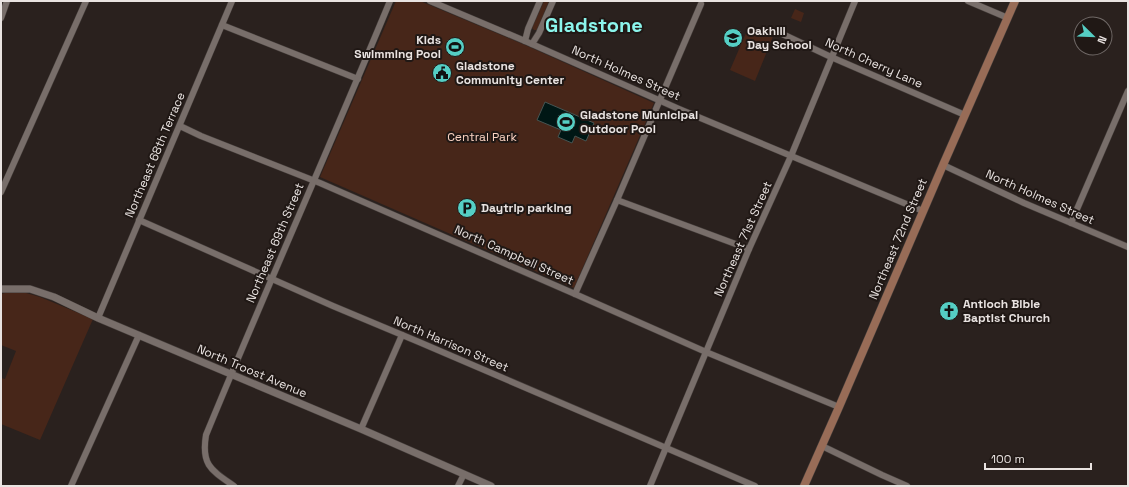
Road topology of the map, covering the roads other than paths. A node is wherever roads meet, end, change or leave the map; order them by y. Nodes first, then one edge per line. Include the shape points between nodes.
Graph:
1 (7, 1) edge
2 (86, 1) edge
3 (232, 1) edge
4 (390, 1) edge
5 (430, 1) edge
6 (540, 1) edge
7 (553, 1) edge
8 (855, 1) edge
9 (968, 1) edge
10 (1015, 1) edge
11 (701, 4) dead end
12 (1, 18) edge
13 (1008, 18) junction
14 (222, 25) junction
15 (776, 31) dead end
16 (525, 41) junction
17 (532, 44) junction
18 (832, 57) junction
19 (358, 79) junction
20 (1128, 91) edge
21 (660, 101) junction
22 (965, 115) junction
23 (180, 126) junction
24 (791, 156) junction
25 (943, 165) junction
26 (314, 181) junction
27 (1, 192) edge
28 (617, 200) junction
29 (923, 211) junction
30 (139, 220) junction
31 (1071, 223) junction
32 (1128, 247) edge
33 (750, 249) junction
34 (272, 278) junction
35 (1, 289) edge
36 (575, 294) junction
37 (98, 318) junction
38 (139, 335) junction
39 (402, 335) junction
40 (706, 352) junction
41 (231, 374) junction
42 (839, 407) junction
43 (361, 429) junction
44 (822, 446) junction
45 (666, 449) junction
46 (464, 474) junction
47 (71, 486) edge
48 (234, 486) edge
49 (458, 486) edge
50 (491, 486) edge
51 (650, 486) edge
52 (755, 486) edge
53 (804, 486) edge
54 (907, 486) edge

1 - 12 street
2 - 27 street
3 - 14 street, Northeast 68th Terrace
4 - 19 street, Northeast 69th Street
5 - 16 street, North Holmes Street
6 - 16 street
7 - 17 street
8 - 18 street, Northeast 71st Street
9 - 13 street
10 - 13 main road, Northeast 72nd Street
11 - 21 street
13 - 22 main road, Northeast 72nd Street
14 - 19 street
14 - 23 street, Northeast 68th Terrace
15 - 18 street, North Cherry Lane
16 - 17 street, North Holmes Street
17 - 21 street, North Holmes Street
18 - 22 street, North Cherry Lane
18 - 24 street, Northeast 71st Street
19 - 26 street, Northeast 69th Street
20 - 31 street
21 - 24 street, North Holmes Street
21 - 28 street
22 - 25 main road, Northeast 72nd Street
23 - 26 street, North Campbell Street
23 - 30 street, Northeast 68th Terrace
24 - 29 street, North Holmes Street
24 - 33 street, Northeast 71st Street
25 - 29 main road, Northeast 72nd Street
25 - 31 street, North Holmes Street
26 - 34 street, Northeast 69th Street
26 - 36 street, North Campbell Street
28 - 33 street
28 - 36 street
29 - 42 main road, Northeast 72nd Street
30 - 34 street, North Harrison Street
30 - 37 street, Northeast 68th Terrace
31 - 32 street, North Holmes Street
33 - 40 street, Northeast 71st Street
34 - 39 street, North Harrison Street
34 - 41 street, Northeast 69th Street
35 - 37 street, North Troost Avenue via 30,289 54,297
36 - 40 street, North Campbell Street
37 - 38 street, North Troost Avenue
38 - 41 street, North Troost Avenue
38 - 47 street
39 - 43 street
39 - 45 street, North Harrison Street
40 - 42 street, North Campbell Street
40 - 45 street, Northeast 71st Street
41 - 43 street, North Troost Avenue
41 - 48 street, Northeast 69th Street via 206,435 204,453 208,466
42 - 44 main road, Northeast 72nd Street
43 - 46 street, North Troost Avenue
44 - 53 main road, Northeast 72nd Street
44 - 54 street
45 - 51 street, Northeast 71st Street
45 - 52 street, North Harrison Street
46 - 49 street
46 - 50 street, North Troost Avenue

